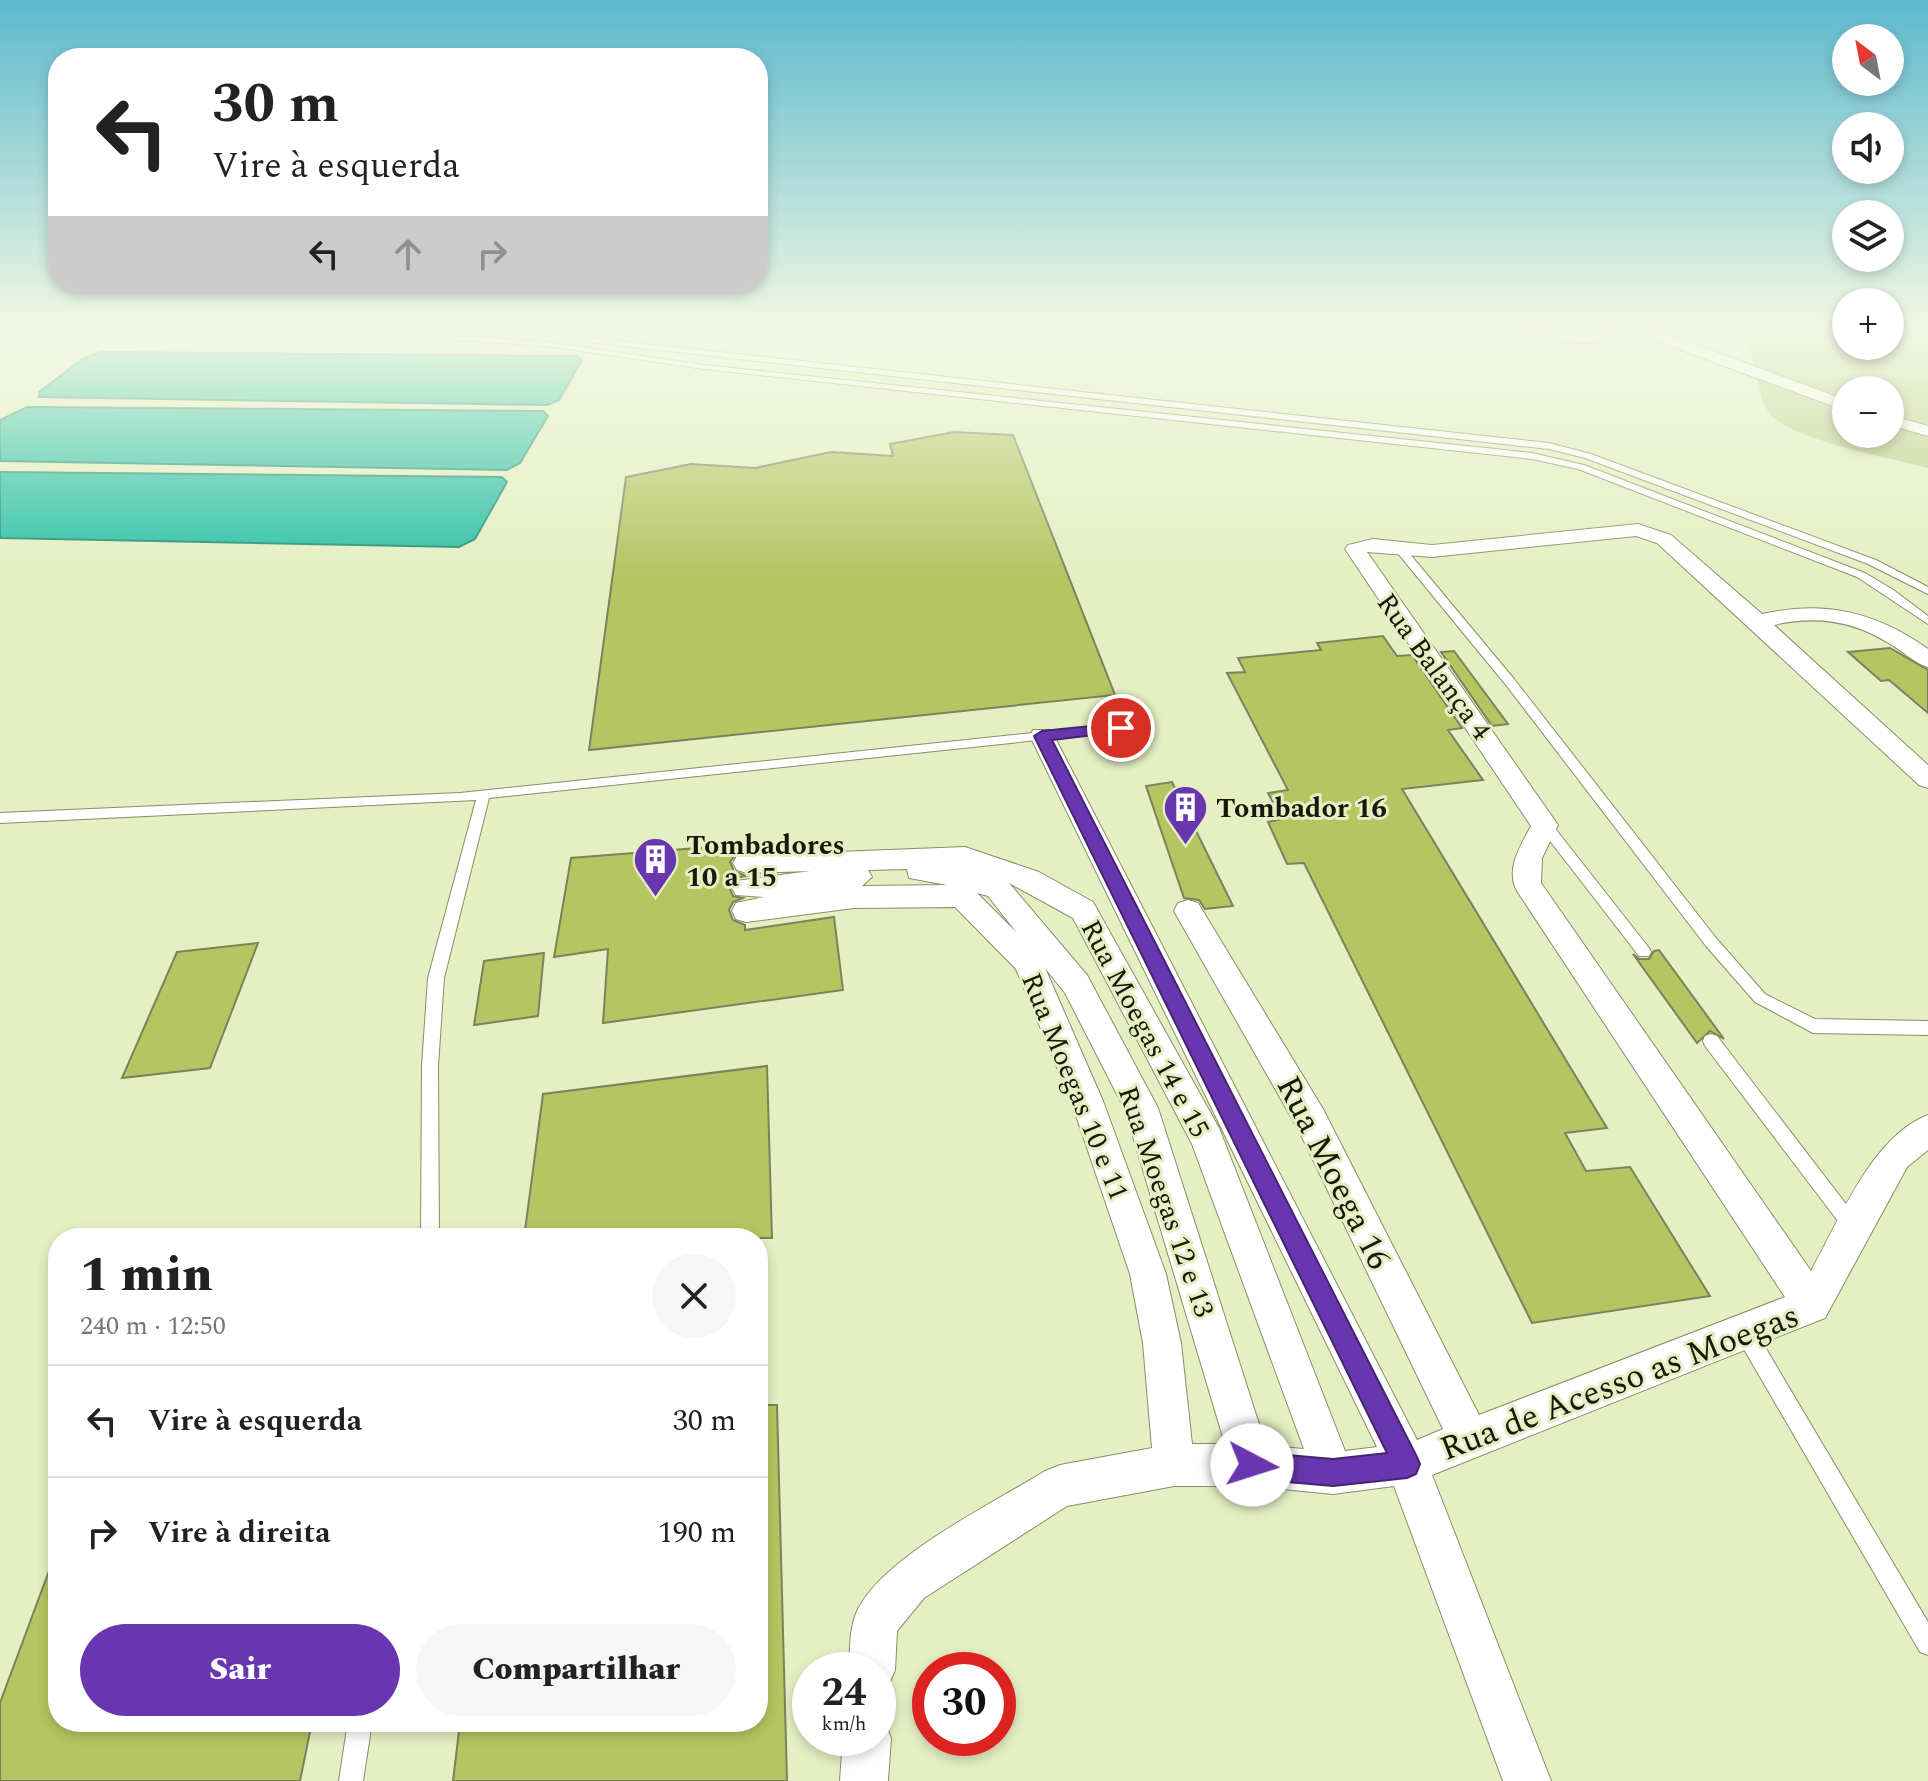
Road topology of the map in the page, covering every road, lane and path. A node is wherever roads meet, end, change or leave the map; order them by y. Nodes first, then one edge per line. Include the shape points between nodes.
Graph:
1 (1110, 411) edge
2 (1244, 411) edge
3 (1904, 424) edge
4 (1928, 431) edge
5 (1400, 549) junction
6 (1928, 591) edge
7 (1928, 621) edge
8 (1758, 622) junction
9 (1928, 660) edge
10 (1148, 725) dead end
11 (1042, 736) junction
12 (1928, 779) edge
13 (484, 794) junction
14 (0, 818) edge
15 (1545, 825) junction
16 (746, 887) junction
17 (1188, 911) dead end
18 (1644, 952) dead end
19 (1928, 1028) edge
20 (1711, 1041) dead end
21 (1928, 1130) edge
22 (430, 1228) edge
23 (1856, 1230) junction
24 (1812, 1305) junction
25 (1745, 1332) junction
26 (1470, 1440) junction
27 (1407, 1464) junction
28 (1174, 1465) junction
29 (1252, 1465) junction
30 (1333, 1473) junction
31 (1928, 1644) edge
32 (873, 1652) edge
33 (358, 1732) edge
34 (866, 1756) edge
35 (351, 1781) edge
36 (864, 1781) edge
37 (1527, 1781) edge

1 - 7 lane via 1532,456 1581,467 1861,575
2 - 6 lane via 1549,446 1588,456 1872,562
3 - 4 street
5 - 8 street, Rua Balança 4 via 1432,551 1638,530 1664,539
5 - 15 street, Rua Balança 4 via 1355,549
5 - 19 lane via 1760,998 1813,1026
8 - 9 street via 1790,613 1833,611 1906,643
8 - 12 street, Rua Balança 4
10 - 11 lane
11 - 13 lane
11 - 27 street
13 - 14 lane
13 - 22 lane via 436,978
15 - 18 lane
15 - 24 street via 1528,858 1527,884
16 - 28 street, Rua Moegas 10 e 11 via 790,902 962,896 1028,962 1087,1101 1148,1274 1162,1343
16 - 29 street, Rua Moegas 12 e 13 via 929,870 997,888 1076,984 1141,1108
16 - 30 street, Rua Moegas 14 e 15 via 965,857 1029,879 1083,910 1207,1139
17 - 26 street, Rua Moega 16 via 1311,1120
20 - 23 lane
21 - 23 street, Rua de Acesso as Moegas via 1895,1156
23 - 24 street, Rua de Acesso as Moegas
24 - 25 street, Rua de Acesso as Moegas
25 - 26 street, Rua de Acesso as Moegas
25 - 31 lane
26 - 27 street, Rua de Acesso as Moegas
27 - 30 street, Rua de Acesso as Moegas
27 - 37 street
28 - 29 street, Rua de Acesso as Moegas
28 - 32 street, Rua de Acesso as Moegas via 1060,1486 908,1582 875,1623
29 - 30 street, Rua de Acesso as Moegas
33 - 35 lane
34 - 36 street

